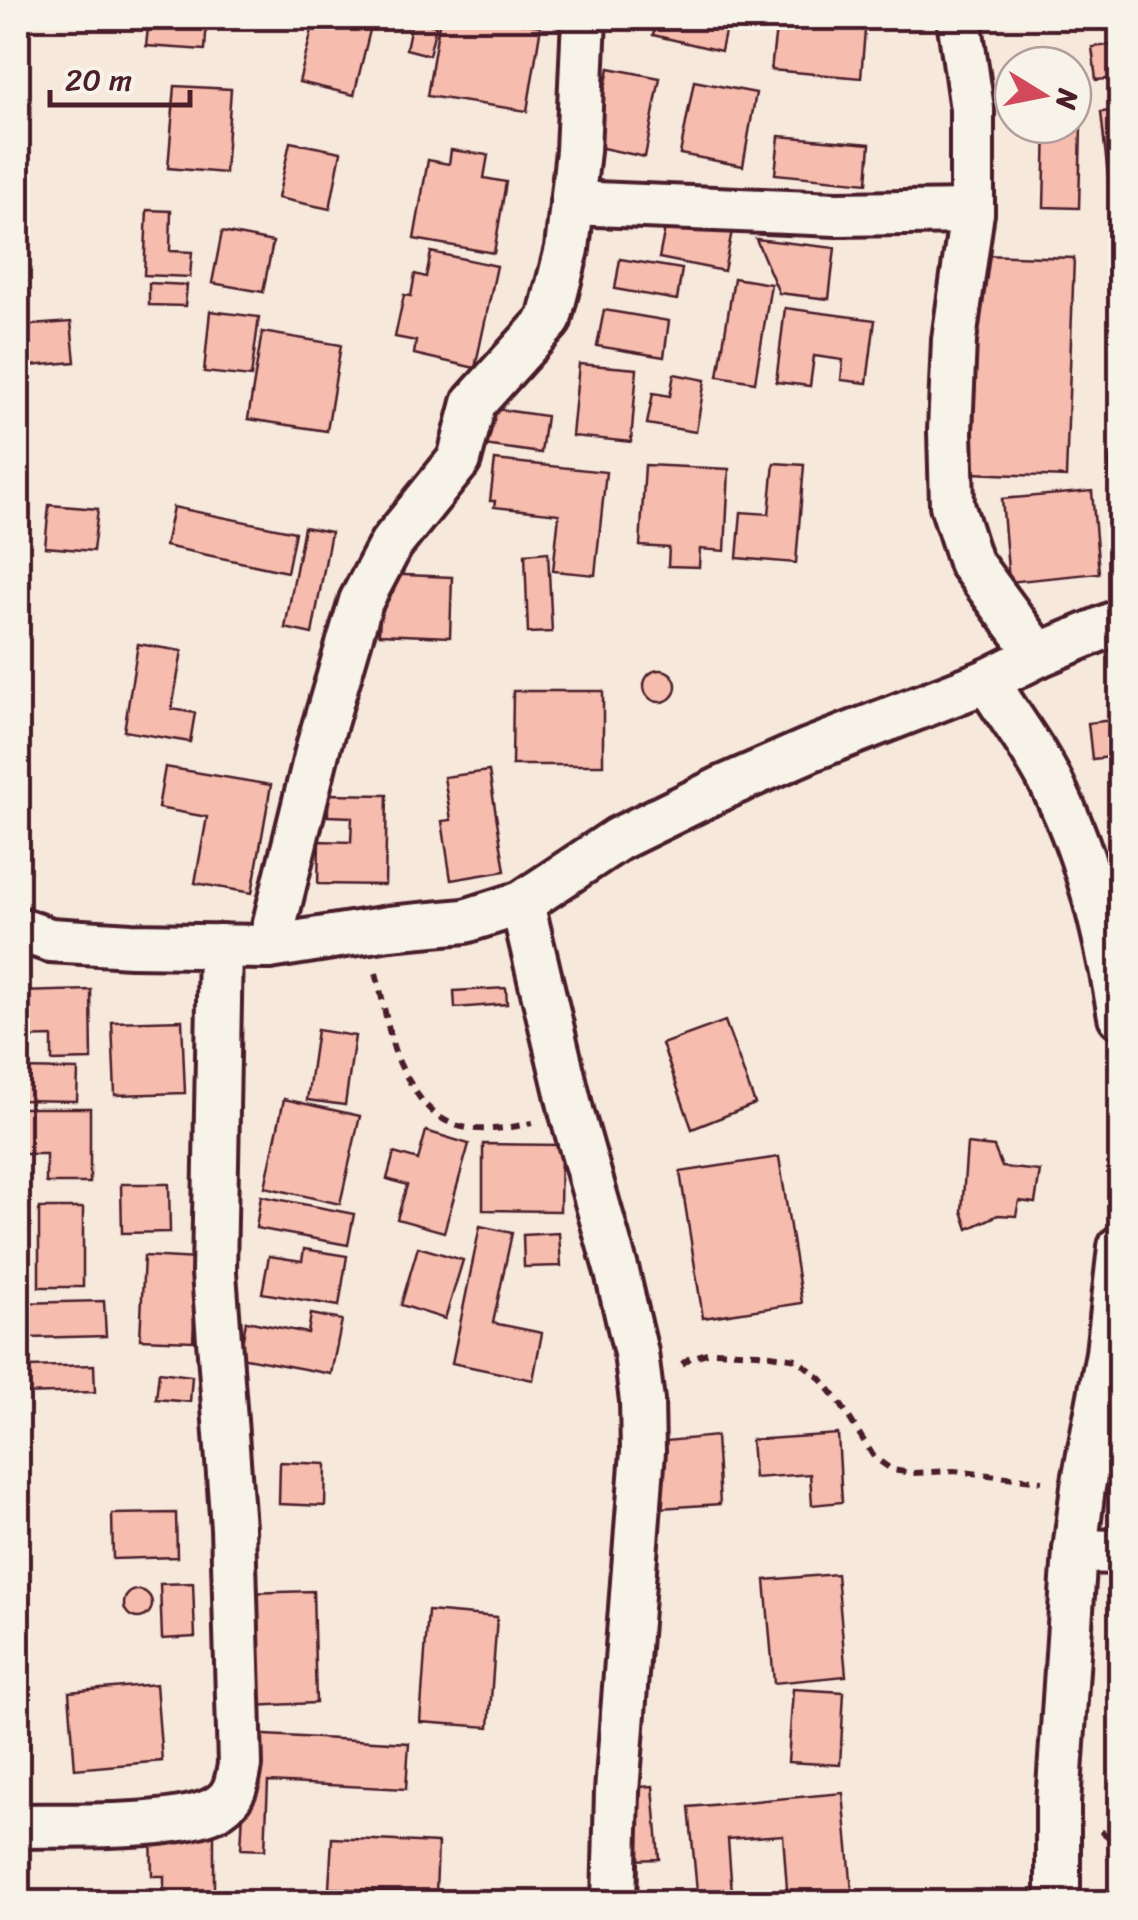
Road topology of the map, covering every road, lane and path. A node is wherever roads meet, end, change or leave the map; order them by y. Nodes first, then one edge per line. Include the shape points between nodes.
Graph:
1 (584, 18) edge
2 (959, 18) edge
3 (572, 203) junction
4 (972, 212) junction
5 (1120, 622) edge
6 (1039, 655) junction
7 (987, 681) junction
8 (522, 903) junction
9 (18, 929) edge
10 (365, 932) junction
11 (220, 946) junction
12 (269, 947) junction
13 (1120, 1016) edge
14 (572, 1114) junction
15 (1120, 1247) edge
16 (642, 1402) junction
17 (1082, 1487) junction
18 (1075, 1551) junction
19 (1120, 1552) edge
20 (18, 1826) edge
21 (614, 1902) edge
22 (1058, 1902) edge

1 - 3 street
2 - 4 street via 972,110
3 - 4 street
3 - 12 street via 548,320 474,403 460,460 391,544 361,601
4 - 6 street via 954,340 952,505 970,562
5 - 6 street
6 - 7 street
7 - 8 street via 720,789 618,839
7 - 13 street via 1056,791 1083,858
8 - 10 street via 465,920
8 - 14 street
9 - 11 street via 50,940
10 - 12 street
10 - 14 path via 398,1064 436,1117 492,1130
11 - 12 street
11 - 20 street via 214,1273 234,1528 240,1765 235,1790 222,1806 199,1816
14 - 16 street via 621,1288
15 - 17 street
16 - 17 path via 702,1354 797,1359 821,1379 874,1457 892,1470 954,1470
16 - 21 street
17 - 18 street
18 - 19 street
18 - 22 street

